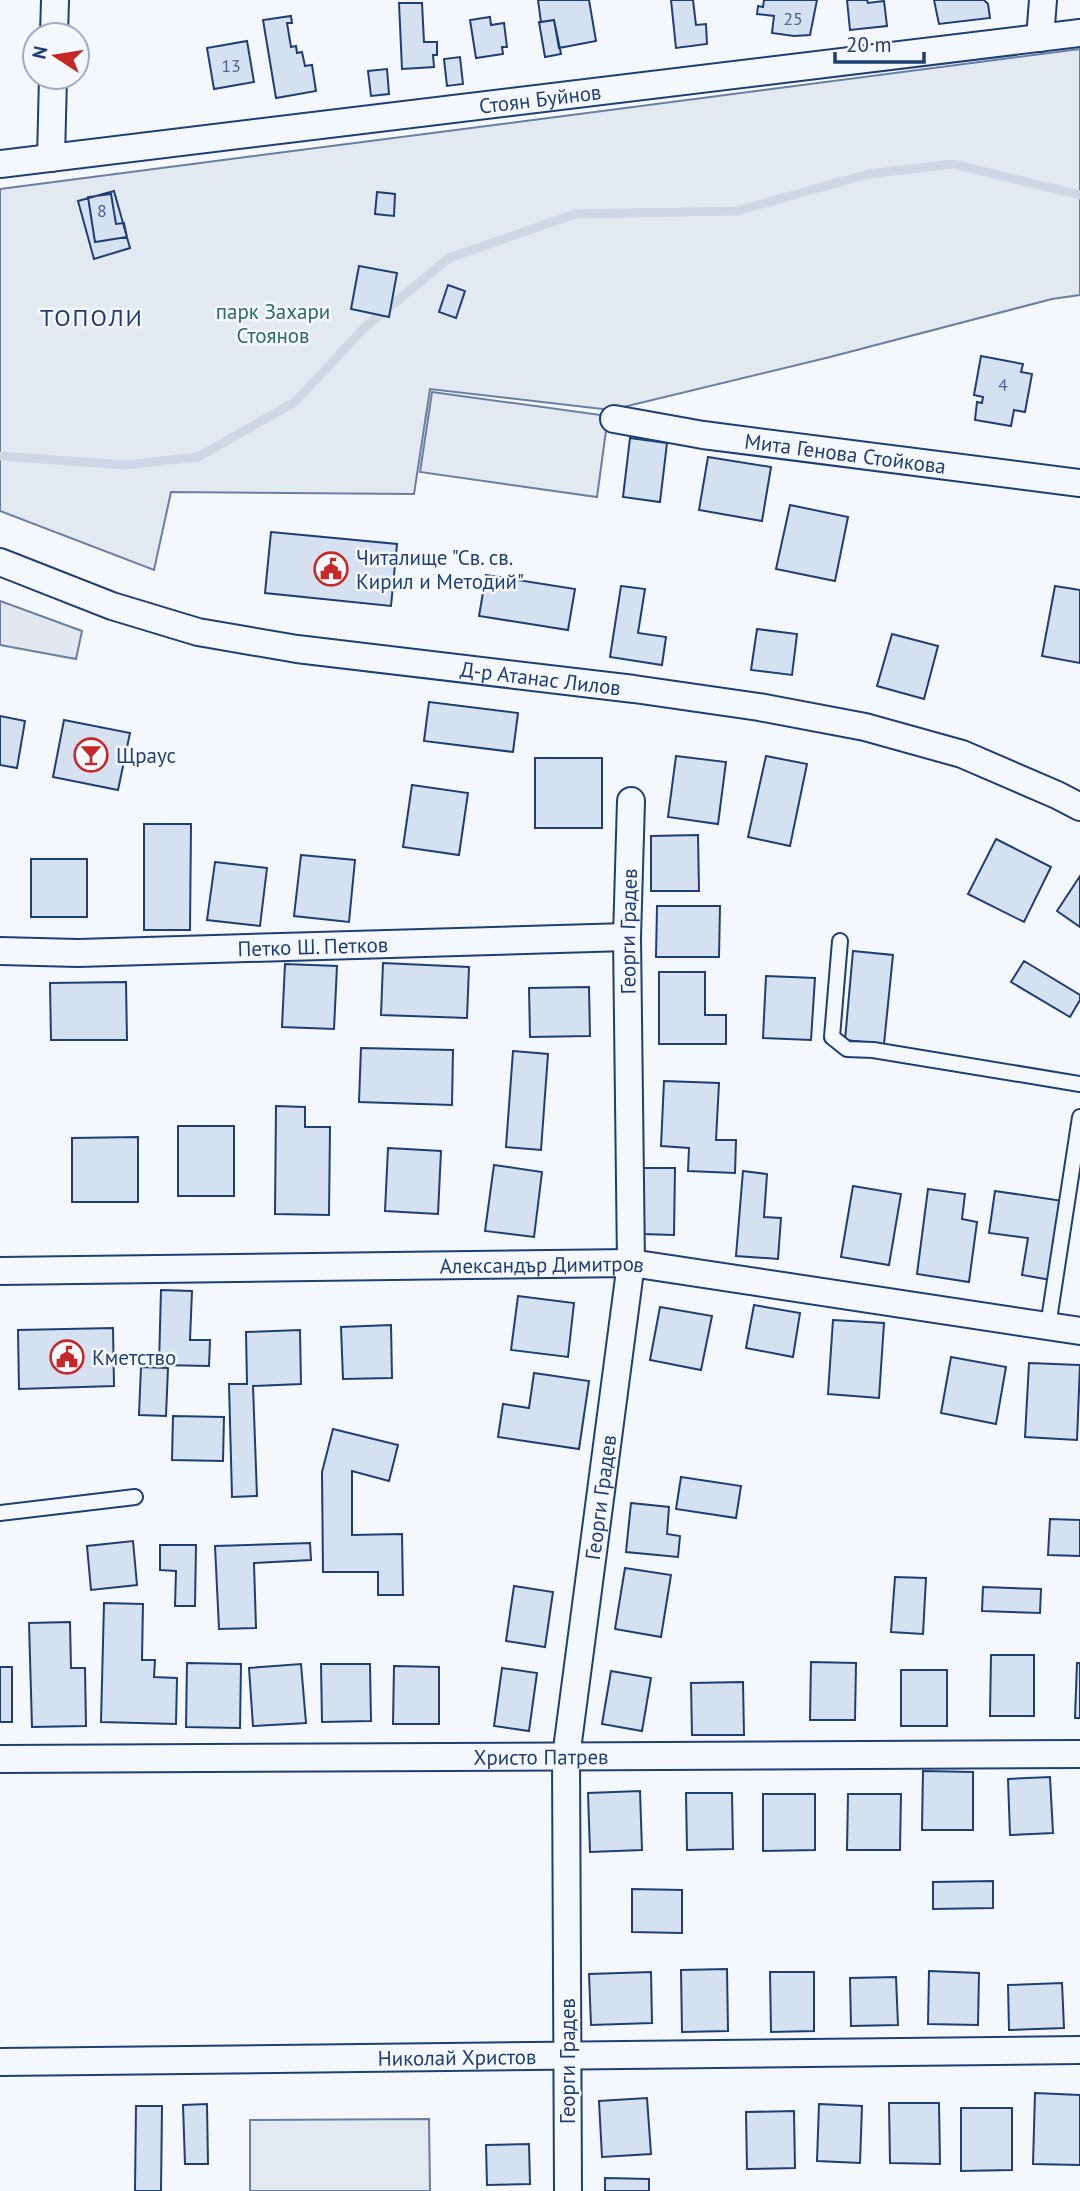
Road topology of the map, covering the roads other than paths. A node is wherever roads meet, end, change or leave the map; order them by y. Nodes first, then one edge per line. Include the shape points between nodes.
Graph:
1 (55, 0) edge
2 (1043, 0) edge
3 (54, 21) edge
4 (1080, 33) edge
5 (1040, 38) junction
6 (53, 91) edge
7 (51, 158) junction
8 (0, 164) edge
9 (614, 419) dead end
10 (1080, 483) edge
11 (0, 562) edge
12 (631, 801) dead end
13 (1080, 807) edge
14 (627, 937) junction
15 (840, 942) dead end
16 (0, 951) edge
17 (1080, 1084) edge
18 (1080, 1116) edge
19 (631, 1263) junction
20 (0, 1272) edge
21 (1048, 1326) junction
22 (1080, 1331) edge
23 (135, 1497) dead end
24 (0, 1513) edge
25 (1080, 1754) edge
26 (566, 1757) junction
27 (0, 1759) edge
28 (1080, 2050) edge
29 (567, 2054) junction
30 (0, 2062) edge
31 (568, 2191) edge

1 - 3 street
2 - 5 street
4 - 5 street, Стоян Буйнов
5 - 7 street, Стоян Буйнов
6 - 7 street
7 - 8 street, Стоян Буйнов
9 - 10 street, Мита Генова Стойкова via 703,436
11 - 13 street, Д-р Атанас Лилов via 112,606 198,632 297,649 634,688 865,727 962,754
12 - 14 street, Георги Градев
14 - 16 street, Петко Ш. Петков via 78,953
14 - 19 street, Георги Градев
15 - 17 lane via 832,1037 847,1049 873,1049
18 - 21 lane
19 - 20 street, Александър Димитров
19 - 21 street, Александър Димитров
19 - 26 street, Георги Градев
21 - 22 street, Александър Димитров
23 - 24 lane
25 - 26 street, Христо Патрев
26 - 27 street, Христо Патрев
26 - 29 street, Георги Градев
28 - 29 street, Николай Христов
29 - 30 street, Николай Христов
29 - 31 street, Георги Градев

